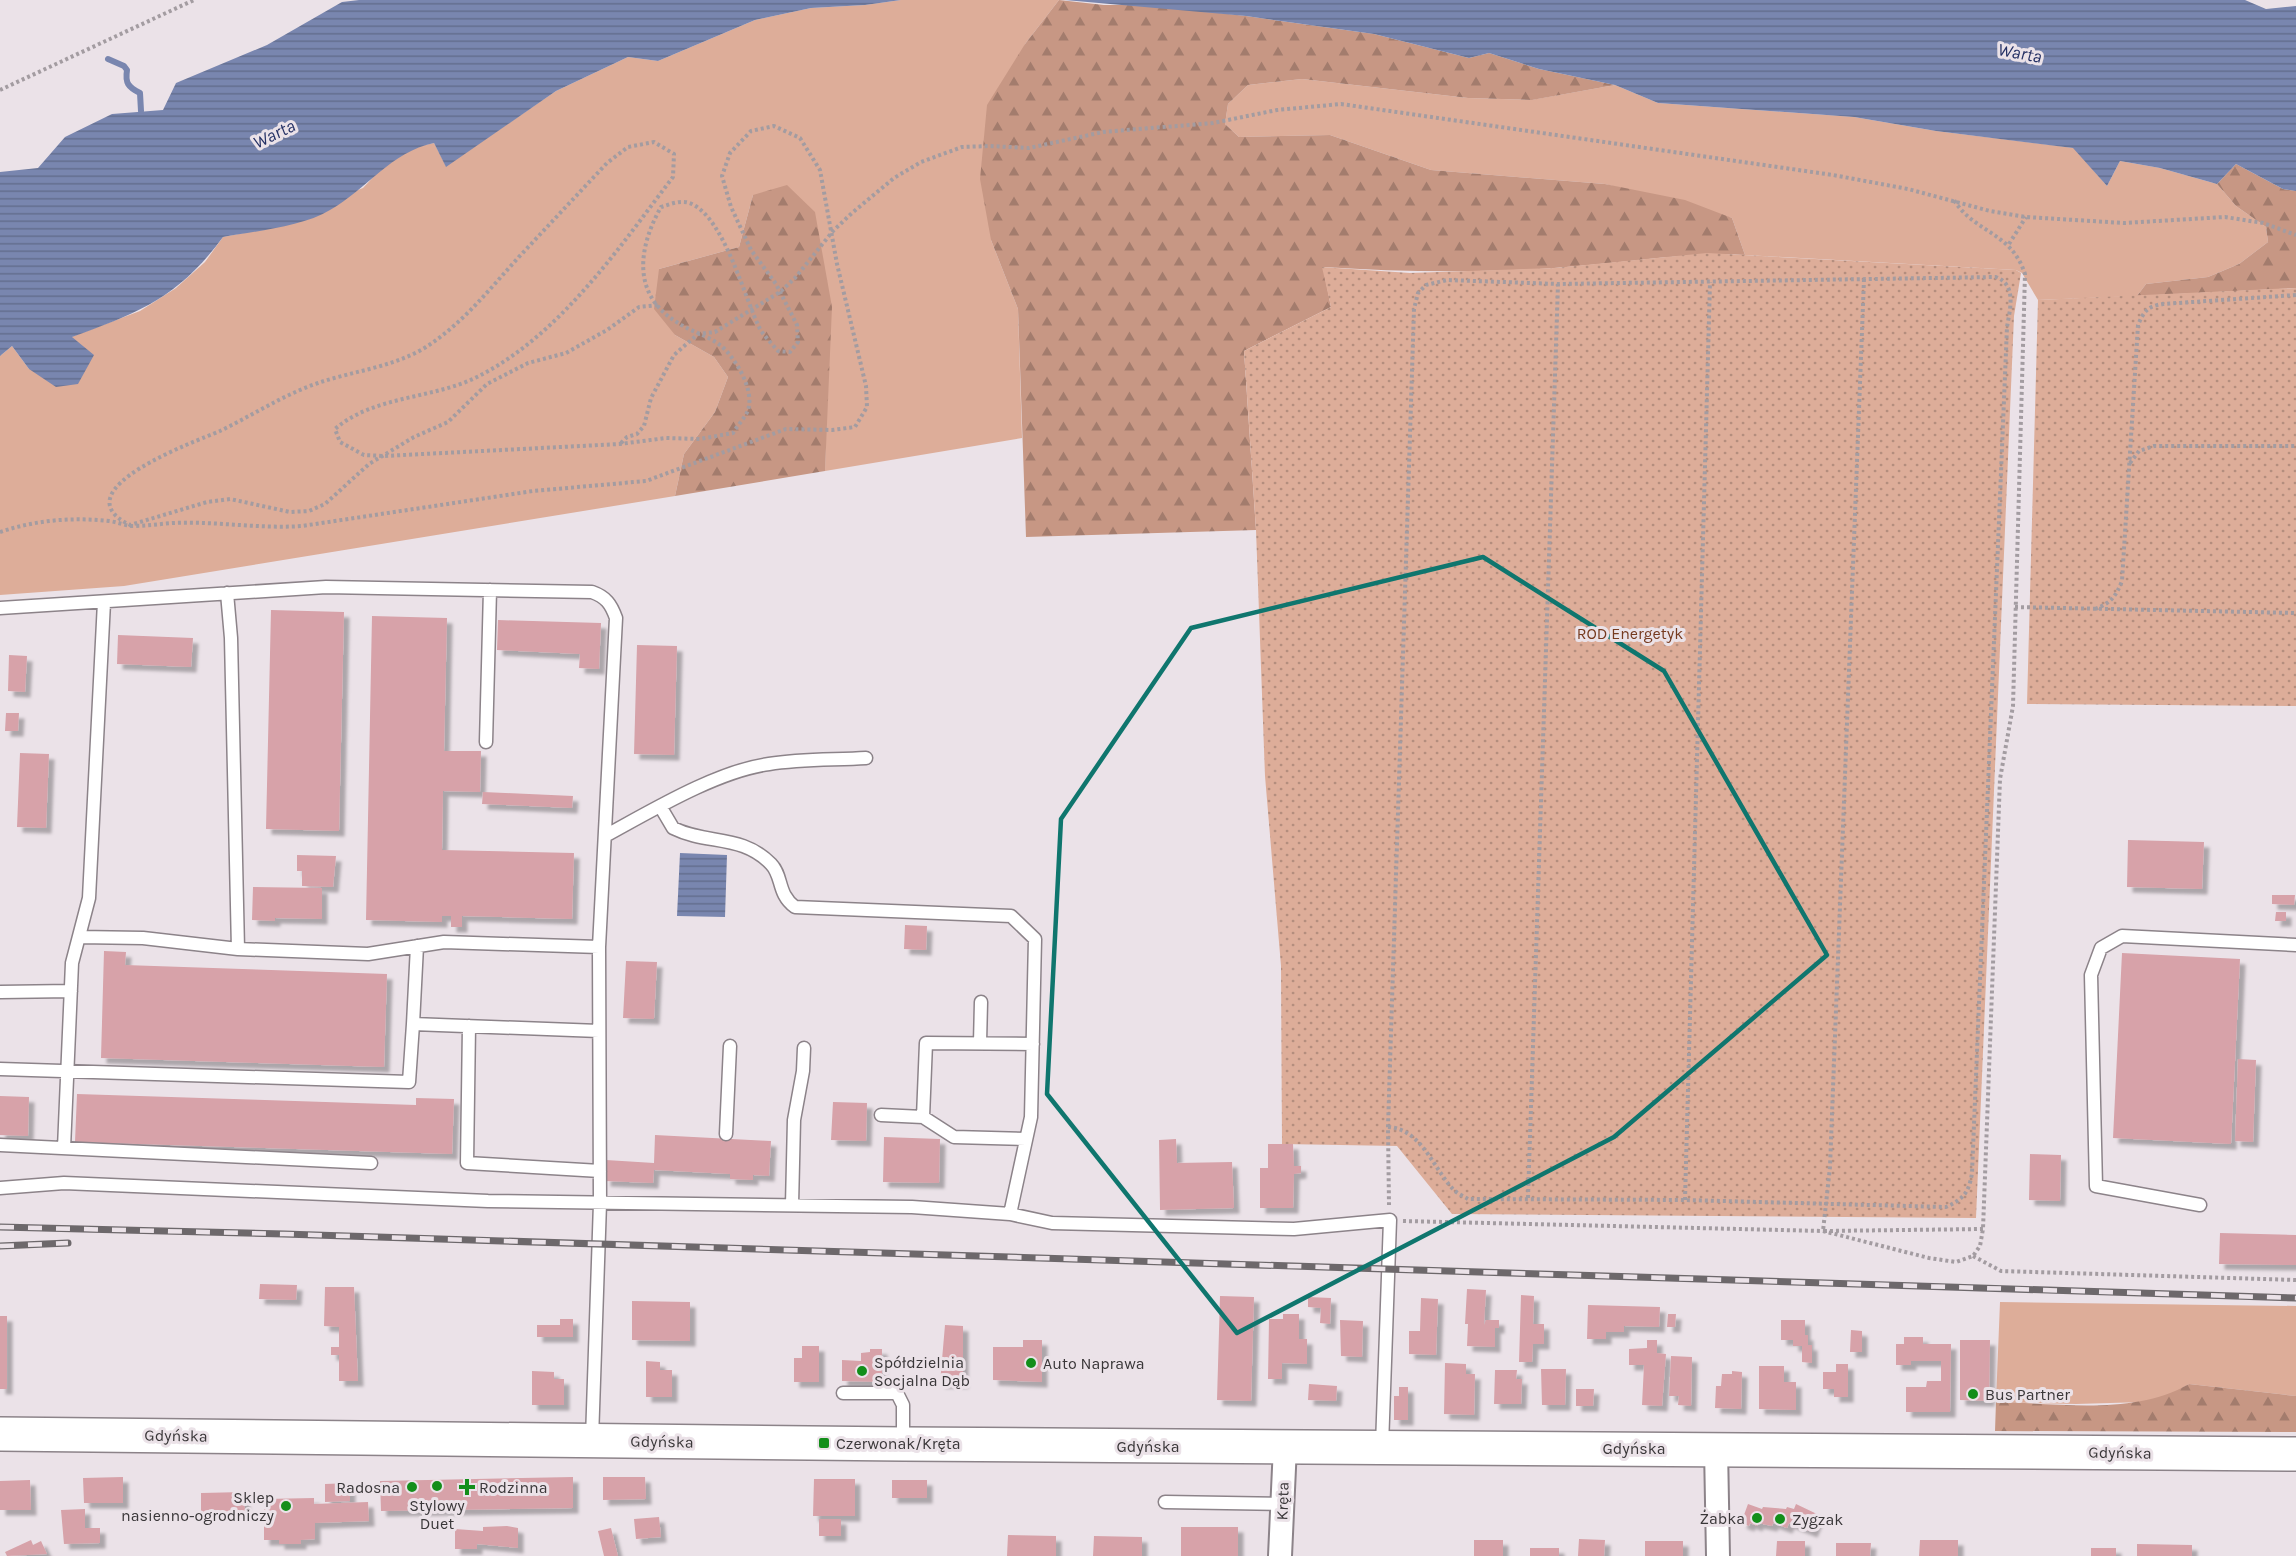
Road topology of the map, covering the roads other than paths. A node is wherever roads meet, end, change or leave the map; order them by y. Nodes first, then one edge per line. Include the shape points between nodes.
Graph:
1 (490, 590) junction
2 (227, 593) junction
3 (104, 602) junction
4 (0, 608) edge
5 (486, 742) dead end
6 (866, 758) dead end
7 (660, 806) junction
8 (605, 836) junction
9 (79, 937) junction
10 (2296, 945) edge
11 (417, 946) junction
12 (599, 947) junction
13 (238, 949) junction
14 (71, 991) junction
15 (0, 992) edge
16 (981, 1002) dead end
17 (413, 1024) junction
18 (470, 1026) junction
19 (599, 1031) junction
20 (980, 1043) junction
21 (1033, 1044) junction
22 (730, 1046) dead end
23 (804, 1048) dead end
24 (0, 1069) edge
25 (67, 1073) junction
26 (881, 1115) dead end
27 (923, 1117) junction
28 (726, 1134) dead end
29 (1026, 1139) junction
30 (0, 1145) edge
31 (64, 1148) junction
32 (371, 1163) dead end
33 (600, 1171) junction
34 (0, 1188) edge
35 (600, 1203) junction
36 (792, 1205) junction
37 (2200, 1205) dead end
38 (1010, 1214) junction
39 (843, 1393) dead end
40 (0, 1434) edge
41 (591, 1440) junction
42 (903, 1444) junction
43 (1285, 1446) junction
44 (1382, 1447) junction
45 (1716, 1448) junction
46 (2296, 1454) edge
47 (1165, 1502) dead end
48 (1282, 1504) junction
49 (1280, 1556) edge
50 (1718, 1556) edge

1 - 2 lane via 326,587
1 - 5 lane
1 - 8 lane via 592,592 611,605 616,618
2 - 3 lane
2 - 13 lane
3 - 4 lane
3 - 9 lane via 89,898
6 - 7 lane via 768,764 732,773
7 - 8 lane
7 - 21 lane via 673,828 703,839 730,840 773,865 785,900 795,907 1011,916 1035,939
8 - 12 lane
9 - 13 lane via 142,938
9 - 14 lane via 72,963
10 - 37 lane via 2122,936 2101,948 2091,975 2096,1186
11 - 12 lane via 444,942
11 - 13 lane via 369,954
11 - 17 lane
12 - 19 lane
14 - 15 lane
14 - 25 lane
16 - 20 lane
17 - 18 lane
17 - 25 lane via 409,1082
18 - 19 lane
18 - 33 lane via 467,1163
19 - 33 lane
20 - 21 lane
20 - 27 lane via 926,1043
21 - 29 lane via 1031,1118
22 - 28 lane
23 - 36 lane via 794,1120
24 - 25 lane
25 - 31 lane
26 - 27 lane
27 - 29 lane via 954,1137
29 - 38 lane
30 - 31 lane
31 - 32 lane
33 - 35 lane
34 - 35 lane via 64,1183
35 - 36 lane
35 - 41 lane
36 - 38 lane
38 - 44 lane via 1052,1223 1294,1229 1390,1220
39 - 42 lane via 897,1393 903,1405
40 - 41 main road, Gdyńska
41 - 42 main road, Gdyńska
42 - 43 main road, Gdyńska
43 - 44 main road, Gdyńska
43 - 48 street, Kręta
44 - 45 main road, Gdyńska
45 - 46 main road, Gdyńska
45 - 50 street
47 - 48 lane
48 - 49 street, Kręta

